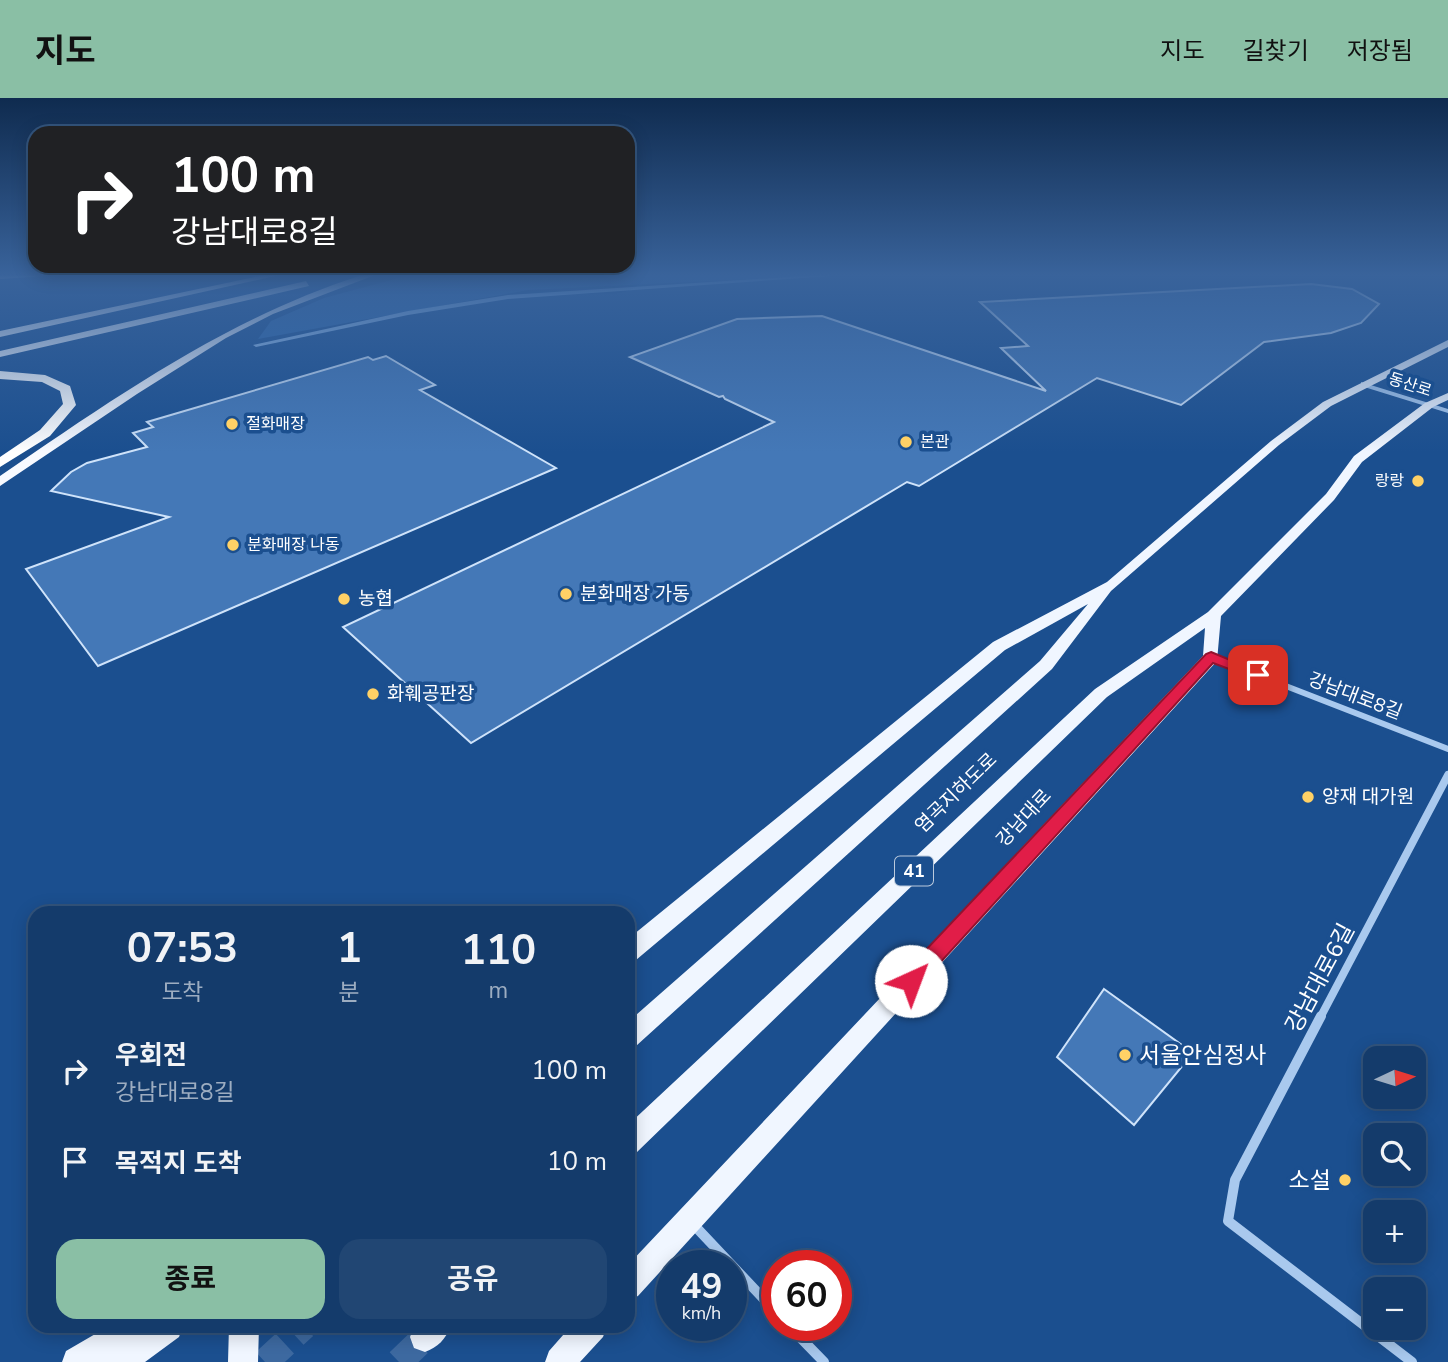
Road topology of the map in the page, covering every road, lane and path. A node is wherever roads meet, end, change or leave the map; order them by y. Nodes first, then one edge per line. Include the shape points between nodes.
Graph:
1 (88, 334) edge
2 (224, 334) edge
3 (1448, 342) edge
4 (0, 354) edge
5 (0, 375) edge
6 (1364, 384) junction
7 (1448, 396) edge
8 (1429, 405) junction
9 (1448, 411) edge
10 (0, 463) edge
11 (0, 482) edge
12 (1112, 585) junction
13 (1213, 615) junction
14 (1211, 657) junction
15 (1448, 748) edge
16 (1448, 775) edge
17 (635, 947) edge
18 (635, 1032) edge
19 (635, 1136) edge
20 (688, 1219) junction
21 (635, 1278) edge
22 (761, 1296) edge
23 (127, 1333) edge
24 (159, 1333) edge
25 (244, 1333) edge
26 (586, 1333) edge
27 (804, 1341) edge
28 (77, 1362) edge
29 (120, 1362) edge
30 (243, 1362) edge
31 (560, 1362) edge
32 (824, 1362) edge
33 (1412, 1362) edge

1 - 4 highway
2 - 11 highway
3 - 6 main road
5 - 10 highway via 54,381 66,388 70,398 68,410 53,426
6 - 8 street, 동산로
6 - 12 main road via 1327,404 1275,443
7 - 8 main road, 41
8 - 9 street, 동산로
8 - 13 main road, 41 via 1357,459 1330,497
12 - 17 main road via 999,646
12 - 18 main road, 염곡지하도로 via 1046,665
13 - 14 main road
13 - 19 main road, 염곡지하도로 / 41 via 1101,693
14 - 15 street, 강남대로8길
14 - 20 main road, 강남대로
16 - 33 street, 강남대로6길 via 1235,1180 1228,1221
20 - 21 main road, 강남대로
20 - 22 street
23 - 28 main road
24 - 29 main road
25 - 30 main road
26 - 31 main road
27 - 32 street

